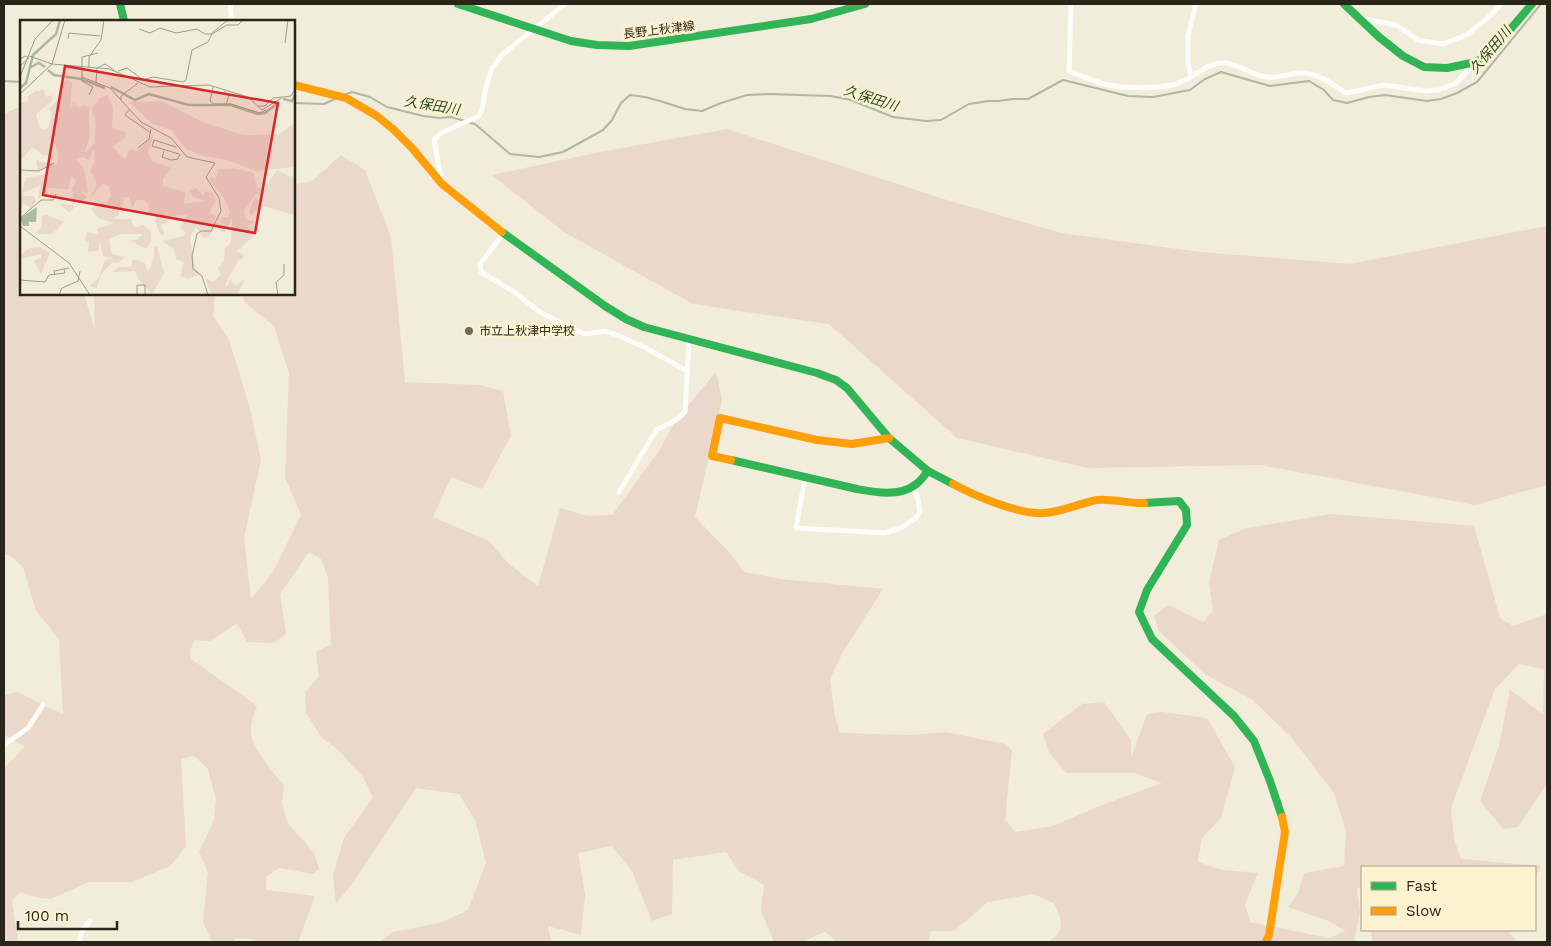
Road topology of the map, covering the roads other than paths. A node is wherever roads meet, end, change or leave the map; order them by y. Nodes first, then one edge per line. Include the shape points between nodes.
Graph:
1 (120, 4) edge
2 (230, 4) edge
3 (458, 4) edge
4 (565, 4) edge
5 (865, 4) edge
6 (1071, 4) edge
7 (1196, 4) edge
8 (1344, 4) edge
9 (1500, 4) edge
10 (1532, 4) edge
11 (1359, 18) junction
12 (124, 20) edge
13 (232, 20) edge
14 (534, 30) junction
15 (1476, 62) junction
16 (1191, 76) junction
17 (295, 85) edge
18 (442, 184) junction
19 (504, 234) junction
20 (688, 339) junction
21 (687, 371) junction
22 (888, 438) junction
23 (928, 471) junction
24 (805, 478) junction
25 (913, 486) junction
26 (619, 492) dead end
27 (43, 706) dead end
28 (4, 745) edge
29 (90, 921) dead end
30 (79, 942) edge
31 (1266, 942) edge

1 - 12 street
2 - 13 street
3 - 14 street, 長野上秋津線
4 - 14 street
5 - 14 street, 長野上秋津線 via 811,20 629,46 571,41
6 - 16 street via 1069,71 1104,84 1136,88 1177,84
7 - 16 street via 1188,35
8 - 11 street
9 - 11 street via 1468,34 1443,44 1418,40 1396,25
10 - 15 street via 1490,54
11 - 15 street via 1403,56 1424,67 1447,68
14 - 18 street via 502,55 492,68 479,116 441,133 434,140
15 - 16 street via 1456,83 1439,90 1425,91 1384,85 1346,93 1321,77 1302,73 1272,78 1225,63 1212,65
17 - 18 street via 346,98 377,116 412,148
18 - 19 street
19 - 20 street via 626,319
19 - 21 street via 480,264 481,272 570,328 585,334 605,331 617,335
20 - 21 street
20 - 22 street via 836,380 847,388
21 - 26 street via 685,412 656,430
22 - 23 street
22 - 24 street via 852,444 818,440 720,418 712,456
23 - 25 street
23 - 31 street via 973,495 1032,513 1046,513 1099,500 1134,504 1179,501 1182,504 1186,510 1186,525 1147,590 1139,612 1152,639 1234,716 1254,741 1270,781 1285,832
24 - 25 street via 875,492 906,490
24 - 25 street via 796,528 885,533 901,528 920,512
27 - 28 street via 28,728
29 - 30 street

